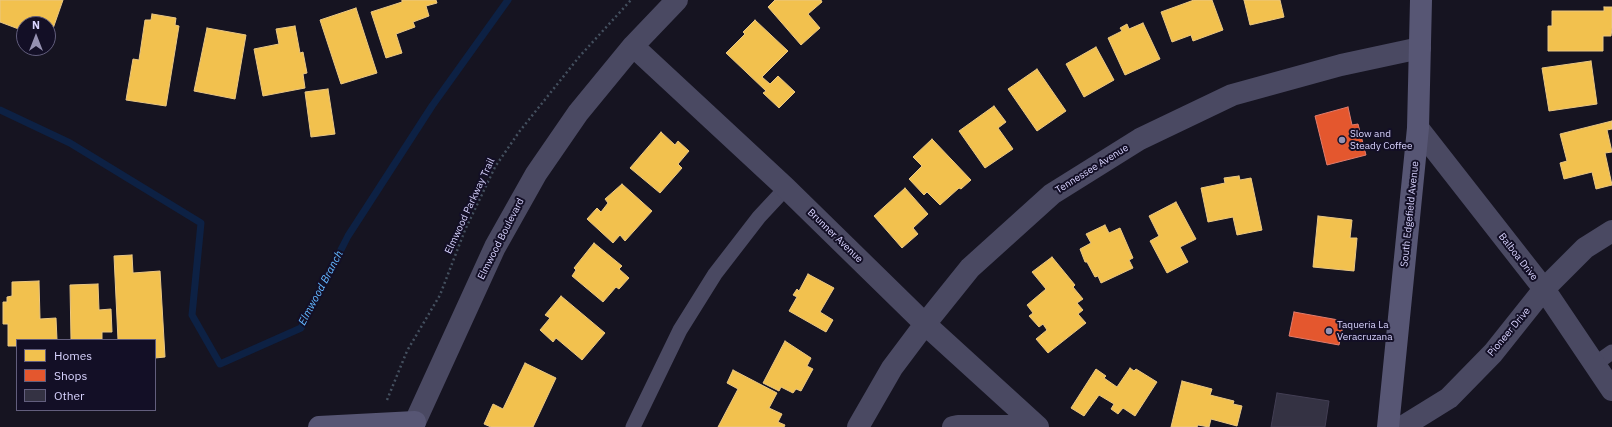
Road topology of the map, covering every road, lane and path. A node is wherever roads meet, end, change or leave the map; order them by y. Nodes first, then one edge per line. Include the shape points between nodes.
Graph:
1 (631, 0) edge
2 (678, 0) edge
3 (1421, 0) edge
4 (633, 46) junction
5 (1420, 48) junction
6 (1418, 128) junction
7 (786, 188) junction
8 (1612, 231) edge
9 (1544, 289) junction
10 (925, 324) junction
11 (1604, 358) edge
12 (1612, 390) edge
13 (386, 402) dead end
14 (414, 425) edge
15 (319, 427) edge
16 (633, 427) edge
17 (858, 427) edge
18 (954, 427) edge
19 (1037, 427) edge
20 (1388, 427) edge
21 (1402, 427) edge

1 - 13 path, Elmwood Parkway Trail via 579,57 519,132 495,167 465,230 440,295 407,351
2 - 4 street, Elmwood Boulevard
3 - 5 street, South Edgefield Avenue
4 - 7 street, Brunner Avenue
4 - 14 street, Elmwood Boulevard via 578,113 536,174 495,247
5 - 6 street, South Edgefield Avenue
5 - 10 street, Tennessee Avenue via 1341,65 1232,95 1140,139 1052,194 970,268
6 - 9 street, Balboa Drive
6 - 20 street, South Edgefield Avenue
7 - 10 street, Brunner Avenue
7 - 16 lane via 759,217 715,274 680,330
8 - 9 street, Pioneer Drive via 1585,248
9 - 11 street, Balboa Drive
9 - 21 street, Pioneer Drive via 1493,353 1449,398
10 - 17 street, Tennessee Avenue via 892,368
10 - 19 street, Brunner Avenue
11 - 12 street, Balboa Drive
14 - 15 street, Elmwood Boulevard
18 - 19 street

